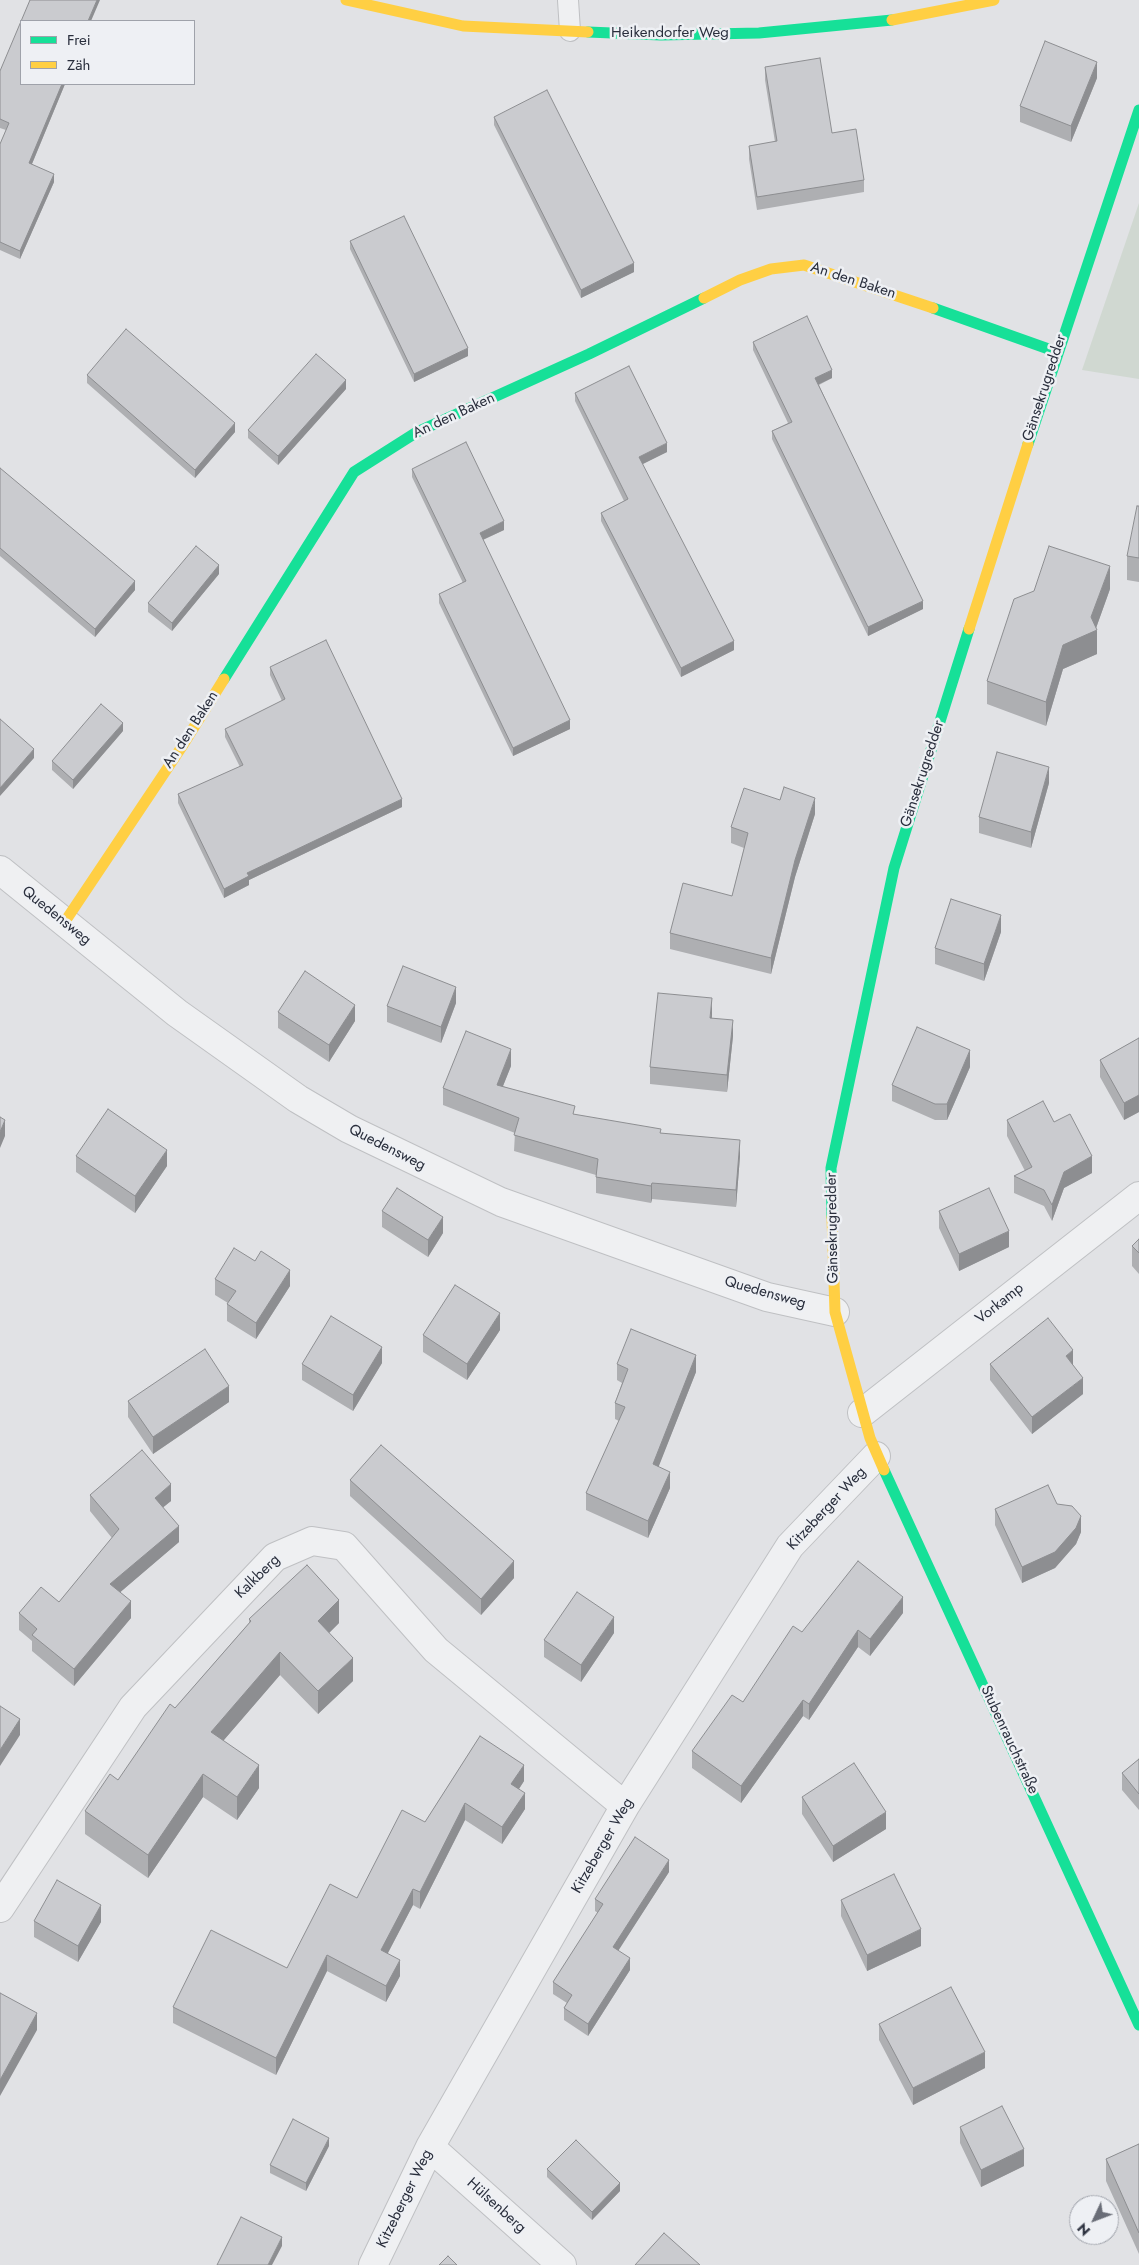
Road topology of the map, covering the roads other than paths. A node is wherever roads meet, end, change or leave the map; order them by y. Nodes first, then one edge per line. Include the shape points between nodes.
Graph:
1 (346, 0) edge
2 (568, 0) edge
3 (994, 0) edge
4 (570, 31) junction
5 (1139, 110) edge
6 (1056, 352) junction
7 (0, 870) edge
8 (64, 923) junction
9 (1139, 1196) edge
10 (835, 1312) junction
11 (862, 1413) junction
12 (876, 1456) junction
13 (625, 1806) junction
14 (0, 1908) edge
15 (1139, 2025) edge
16 (430, 2147) junction
17 (374, 2265) edge
18 (562, 2265) edge

1 - 4 street, Heikendorfer Weg via 463,26
2 - 4 lane
3 - 4 street, Heikendorfer Weg via 904,19 759,32 661,35
5 - 6 street, Gänsekrugredder
6 - 8 street, An den Baken via 804,265 771,269 740,280 589,354 417,432 354,472 181,748
6 - 10 street, Gänsekrugredder via 894,868 831,1168
7 - 8 street, Quedensweg
8 - 10 street, Quedensweg via 177,1013 283,1088 349,1129 400,1155 501,1202 767,1297
9 - 11 street, Vorkamp
10 - 11 street, Gänsekrugredder
11 - 12 street, Gänsekrugredder
12 - 13 street, Kitzeberger Weg via 790,1546
12 - 15 street, Stubenrauchstraße
13 - 14 street, Kalkberg via 436,1650 344,1546 312,1541 275,1556 133,1707
13 - 16 street, Kitzeberger Weg
16 - 17 street, Kitzeberger Weg
16 - 18 street, Hülsenberg

